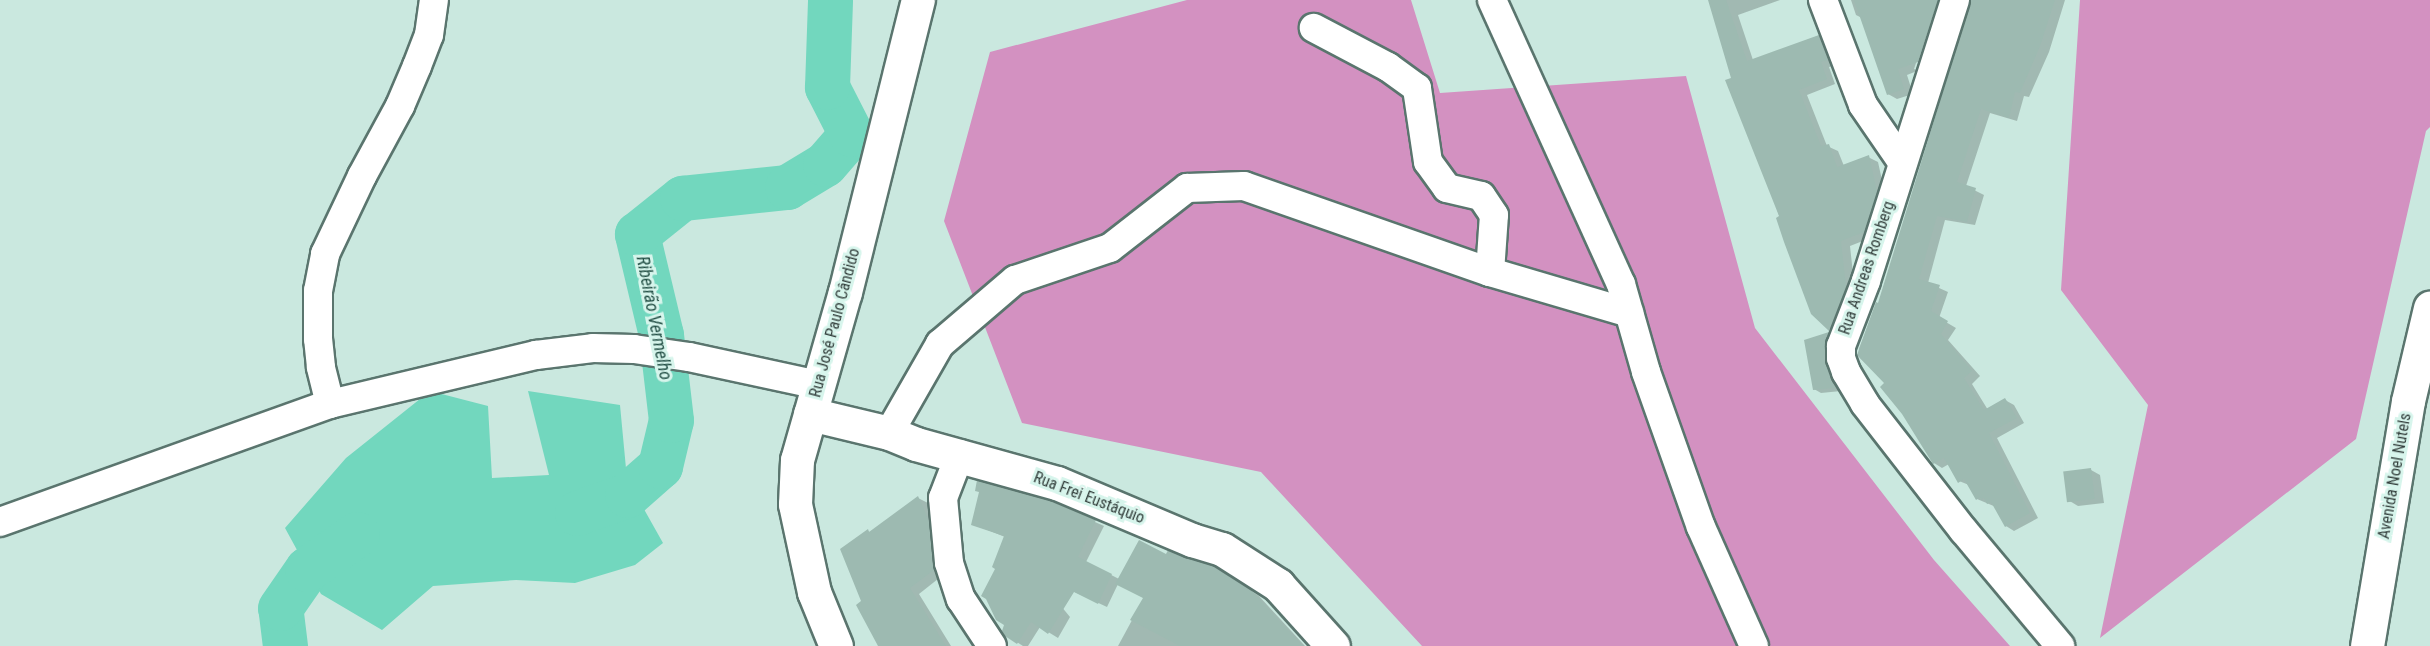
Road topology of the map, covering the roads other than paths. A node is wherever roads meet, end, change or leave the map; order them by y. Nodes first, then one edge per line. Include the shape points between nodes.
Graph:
1 (434, 0) edge
2 (918, 0) edge
3 (1492, 0) edge
4 (1823, 0) edge
5 (1955, 0) edge
6 (1314, 28) dead end
7 (1902, 162) junction
8 (1490, 272) junction
9 (2430, 308) edge
10 (1629, 313) junction
11 (814, 400) junction
12 (330, 404) junction
13 (889, 433) junction
14 (960, 454) junction
15 (0, 522) edge
16 (836, 646) edge
17 (992, 646) edge
18 (1333, 646) edge
19 (1754, 646) edge
20 (2060, 646) edge
21 (2367, 646) edge

1 - 12 street via 429,35 409,86 326,254 318,291 318,339
2 - 11 street, Rua José Paulo Cândido
3 - 10 street via 1621,284
4 - 7 street via 1863,105
5 - 7 street, Rua Andreas Romberg
6 - 8 street via 1388,67 1417,88 1428,162 1446,188 1481,196 1494,215
7 - 20 street, Rua Andreas Romberg via 1866,281 1841,346 1841,358 1865,404
8 - 10 street
8 - 13 street via 1244,186 1187,188 1110,248 1015,280 940,344
9 - 21 street, Avenida Noel Nutels via 2408,401
10 - 19 street via 1701,527
11 - 12 street via 689,357 634,348 593,348 536,355
11 - 13 street, Rua Frei Eustáquio
11 - 16 street, Rua José Paulo Cândido via 797,459 795,504 814,592
12 - 15 street
13 - 14 street, Rua Frei Eustáquio
14 - 17 street via 943,498 949,563 961,599
14 - 18 street, Rua Frei Eustáquio via 1057,483 1222,549 1278,585

